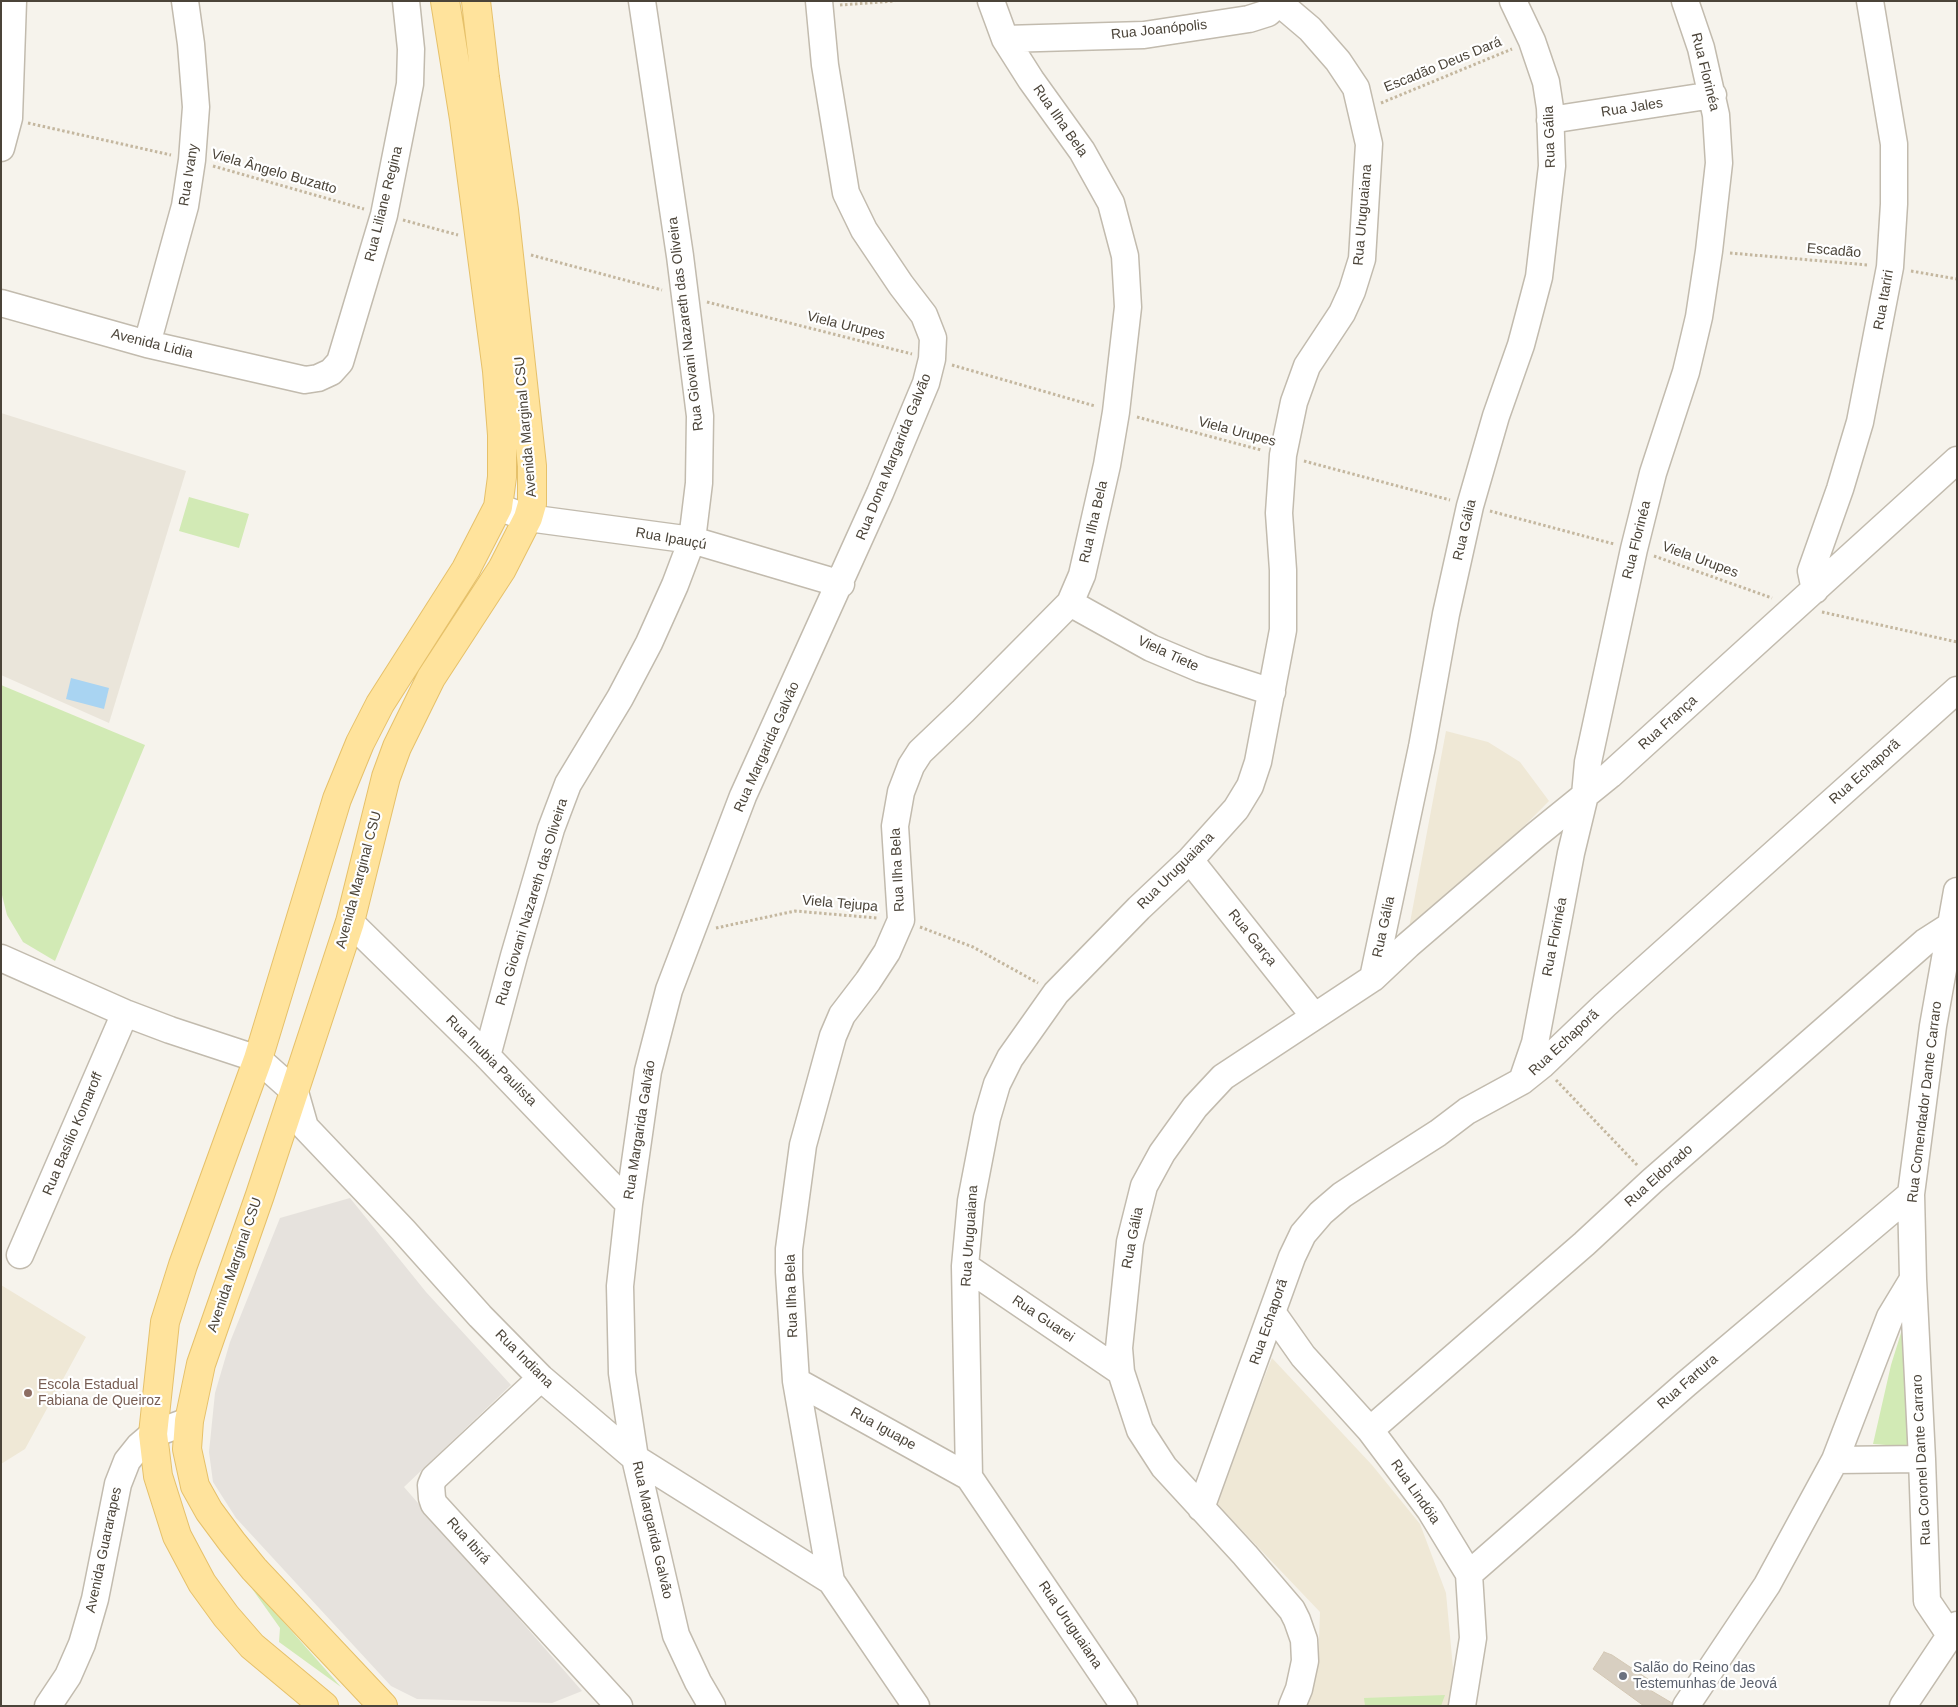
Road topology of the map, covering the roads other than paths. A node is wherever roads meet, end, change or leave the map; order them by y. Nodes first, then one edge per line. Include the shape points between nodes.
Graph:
1 (13, 1) edge
2 (184, 1) edge
3 (406, 1) edge
4 (445, 1) edge
5 (476, 1) edge
6 (642, 1) edge
7 (991, 1) edge
8 (1513, 1) edge
9 (1685, 1) edge
10 (1870, 1) edge
11 (1278, 2) edge
12 (819, 4) edge
13 (1005, 39) junction
14 (1713, 95) junction
15 (1550, 120) junction
16 (1, 148) edge
17 (1, 303) edge
18 (147, 344) junction
19 (305, 380) joint
20 (1957, 460) edge
21 (498, 506) junction
22 (528, 518) junction
23 (692, 540) junction
24 (856, 550) joint
25 (841, 584) junction
26 (1806, 598) junction
27 (1070, 604) junction
28 (1957, 690) edge
29 (1272, 692) junction
30 (1585, 795) junction
31 (1190, 860) junction
32 (1957, 891) edge
33 (350, 922) junction
34 (1950, 926) junction
35 (1, 958) edge
36 (1373, 978) junction
37 (125, 1013) junction
38 (1314, 1016) junction
39 (487, 1056) junction
40 (1532, 1073) junction
41 (276, 1076) junction
42 (1911, 1194) junction
43 (629, 1204) junction
44 (20, 1255) dead end
45 (965, 1266) junction
46 (1913, 1279) junction
47 (1272, 1312) junction
48 (1121, 1372) junction
49 (541, 1378) junction
50 (796, 1381) junction
51 (189, 1421) junction
52 (1370, 1430) junction
53 (153, 1434) junction
54 (635, 1458) junction
55 (1922, 1459) junction
56 (1835, 1460) junction
57 (969, 1477) junction
58 (1202, 1508) junction
59 (1468, 1574) junction
60 (831, 1581) junction
61 (1953, 1630) edge
62 (51, 1705) edge
63 (324, 1706) edge
64 (383, 1706) edge
65 (619, 1706) edge
66 (712, 1706) edge
67 (916, 1706) edge
68 (1124, 1706) edge
69 (1292, 1706) edge
70 (1462, 1706) edge
71 (1686, 1706) edge
72 (1903, 1706) edge

1 - 16 street via 9,118
2 - 18 street, Rua Ivany via 196,107 192,160 185,206
3 - 19 street, Rua Liliane Regina via 411,49 410,84 384,215 340,362 331,372
4 - 21 main road, Avenida Marginal CSU via 497,371 502,435
5 - 22 main road, Avenida Marginal CSU via 532,466 532,504
6 - 23 street, Rua Giovani Nazareth das Oliveira via 700,416 699,482
7 - 13 street, Rua Ilha Bela
8 - 15 street, Rua Gália via 1532,41 1546,82
9 - 14 street, Rua Florinéa
10 - 26 street, Rua Itariri via 1894,144 1890,267 1860,422 1811,571
11 - 13 street, Rua Joanópolis via 1268,13 1250,19 1144,34
11 - 29 street, Rua Uruguaiana via 1310,29 1356,88 1369,144 1362,259 1342,313 1307,366 1294,402 1283,456 1279,513 1283,630
12 - 24 street, Rua Dona Margarida Galvão via 825,66 846,193 864,230 924,315 933,338 926,383
13 - 27 street, Rua Ilha Bela via 1030,80 1082,151 1111,203 1125,256 1128,307 1116,412 1092,535 1082,575
14 - 15 street, Rua Jales
14 - 30 street, Rua Florinéa via 1719,163 1699,317 1634,549 1588,762
15 - 36 street, Rua Gália via 1552,166 1539,277 1470,506
17 - 18 street, Avenida Lidia
18 - 19 street, Avenida Lidia
20 - 26 street, Rua França
21 - 22 street, Rua Ipauçú
21 - 41 main road, Avenida Marginal CSU via 466,569 380,704 337,799
22 - 23 street, Rua Ipauçú
22 - 33 main road, Avenida Marginal CSU via 502,569 432,678 397,747 386,777
23 - 25 street, Rua Ipauçú
23 - 39 street, Rua Giovani Nazareth das Oliveira via 649,643 568,784 551,829
24 - 25 street, Rua Margarida Galvão
25 - 43 street, Rua Margarida Galvão via 743,796 669,990 648,1071
26 - 30 street, Rua França
27 - 29 street, Viela Tiete via 1151,648 1201,669
27 - 50 street, Rua Ilha Bela via 920,752 901,792 895,826 901,920 887,952 842,1015 833,1036 803,1145 789,1257
28 - 40 street, Rua Echaporã
29 - 31 street, Rua Uruguaiana via 1250,786 1236,809
30 - 36 street, Rua França via 1415,938
30 - 40 street, Rua Florinéa via 1571,853
31 - 38 street, Rua Garça
31 - 45 street, Rua Uruguaiana via 1056,994 1010,1058 986,1118 971,1201
32 - 34 street, Rua Comendador Dante Carraro
33 - 39 street, Rua Inubia Paulista
33 - 41 main road, Avenida Marginal CSU
34 - 42 street, Rua Comendador Dante Carraro
34 - 52 street, Rua Eldorado via 1925,942
35 - 37 street
36 - 38 street, Rua Gália
37 - 41 street
37 - 44 street, Rua Basílio Komaroff
38 - 48 street, Rua Gália via 1224,1076 1195,1107 1162,1153 1144,1186 1130,1242 1119,1348
39 - 43 street, Rua Inubia Paulista
40 - 47 street, Rua Echaporã via 1467,1112 1342,1195 1321,1213 1303,1234 1292,1256
41 - 49 street, Rua Indiana via 305,1127
41 - 51 main road, Avenida Marginal CSU
41 - 53 main road, Avenida Marginal CSU via 183,1265 165,1322
42 - 46 street, Rua Comendador Dante Carraro
42 - 59 street, Rua Fartura
43 - 54 street, Rua Margarida Galvão via 620,1286 622,1373
45 - 48 street, Rua Guarei
45 - 57 street, Rua Uruguaiana
46 - 55 street, Rua Coronel Dante Carraro
46 - 56 street via 1890,1317
47 - 52 street, Rua Lindóia via 1303,1356
47 - 58 street, Rua Echaporã
48 - 58 street, Rua Gália via 1140,1430 1164,1467
49 - 54 street, Rua Indiana
49 - 65 street, Rua Ibirá via 434,1478 432,1498 434,1504
50 - 57 street, Rua Iguape
50 - 60 street, Rua Ilha Bela
51 - 53 street, Avenida Guararapes
51 - 64 main road, Avenida Marginal CSU via 187,1449 195,1486 209,1511 254,1569
52 - 59 street, Rua Lindóia via 1430,1510
53 - 62 street, Avenida Guararapes via 127,1461 118,1484 99,1580 82,1644
53 - 63 main road, Avenida Marginal CSU via 158,1476 177,1536 202,1582 252,1646
54 - 60 street, Rua Indiana
54 - 66 street, Rua Margarida Galvão via 676,1635
55 - 56 street
55 - 61 street, Rua Coronel Dante Carraro via 1927,1601
56 - 71 street via 1767,1585
57 - 68 street, Rua Uruguaiana
58 - 69 street, Rua Gália via 1292,1610 1297,1620 1304,1640 1305,1661
59 - 70 street, Rua Lindóia via 1473,1638
60 - 67 street, Rua Ilha Bela
61 - 72 street

